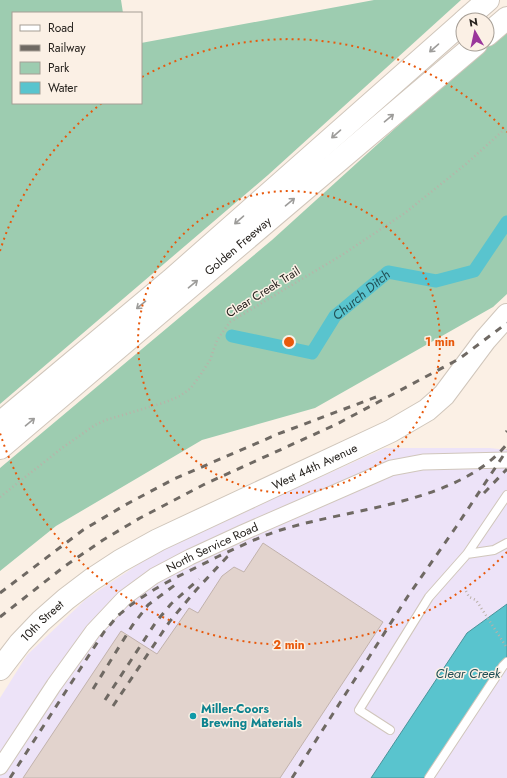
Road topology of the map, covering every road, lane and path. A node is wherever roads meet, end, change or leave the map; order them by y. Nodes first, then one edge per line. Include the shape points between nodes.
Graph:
1 (488, 0) edge
2 (474, 12) edge
3 (507, 18) edge
4 (495, 28) edge
5 (455, 29) edge
6 (467, 52) edge
7 (507, 127) edge
8 (507, 315) edge
9 (0, 423) edge
10 (0, 448) edge
11 (507, 460) edge
12 (507, 495) edge
13 (0, 497) edge
14 (507, 543) edge
15 (466, 554) junction
16 (91, 580) joint
17 (466, 591) dead end
18 (507, 648) edge
19 (507, 662) edge
20 (0, 669) edge
21 (390, 730) dead end
22 (0, 767) edge
23 (430, 778) edge

1 - 2 main road, Golden Freeway
3 - 4 main road
5 -> 9 main road, Golden Freeway via 171,280
10 -> 6 main road, Golden Freeway
7 - 13 path, Clear Creek Trail via 436,189 392,222 230,322 217,340 210,360 191,388 166,402 95,425
8 - 16 main road, West 44th Avenue via 444,395 427,410 391,431 158,540
11 - 22 street, North Service Road via 423,462 390,468 242,533 154,576 124,598 93,631
12 - 15 lane
14 - 15 lane via 494,550
15 - 21 lane via 429,597 359,710
16 - 20 main road, 10th Street via 41,621
17 - 18 path via 469,597 476,600
19 - 23 lane

